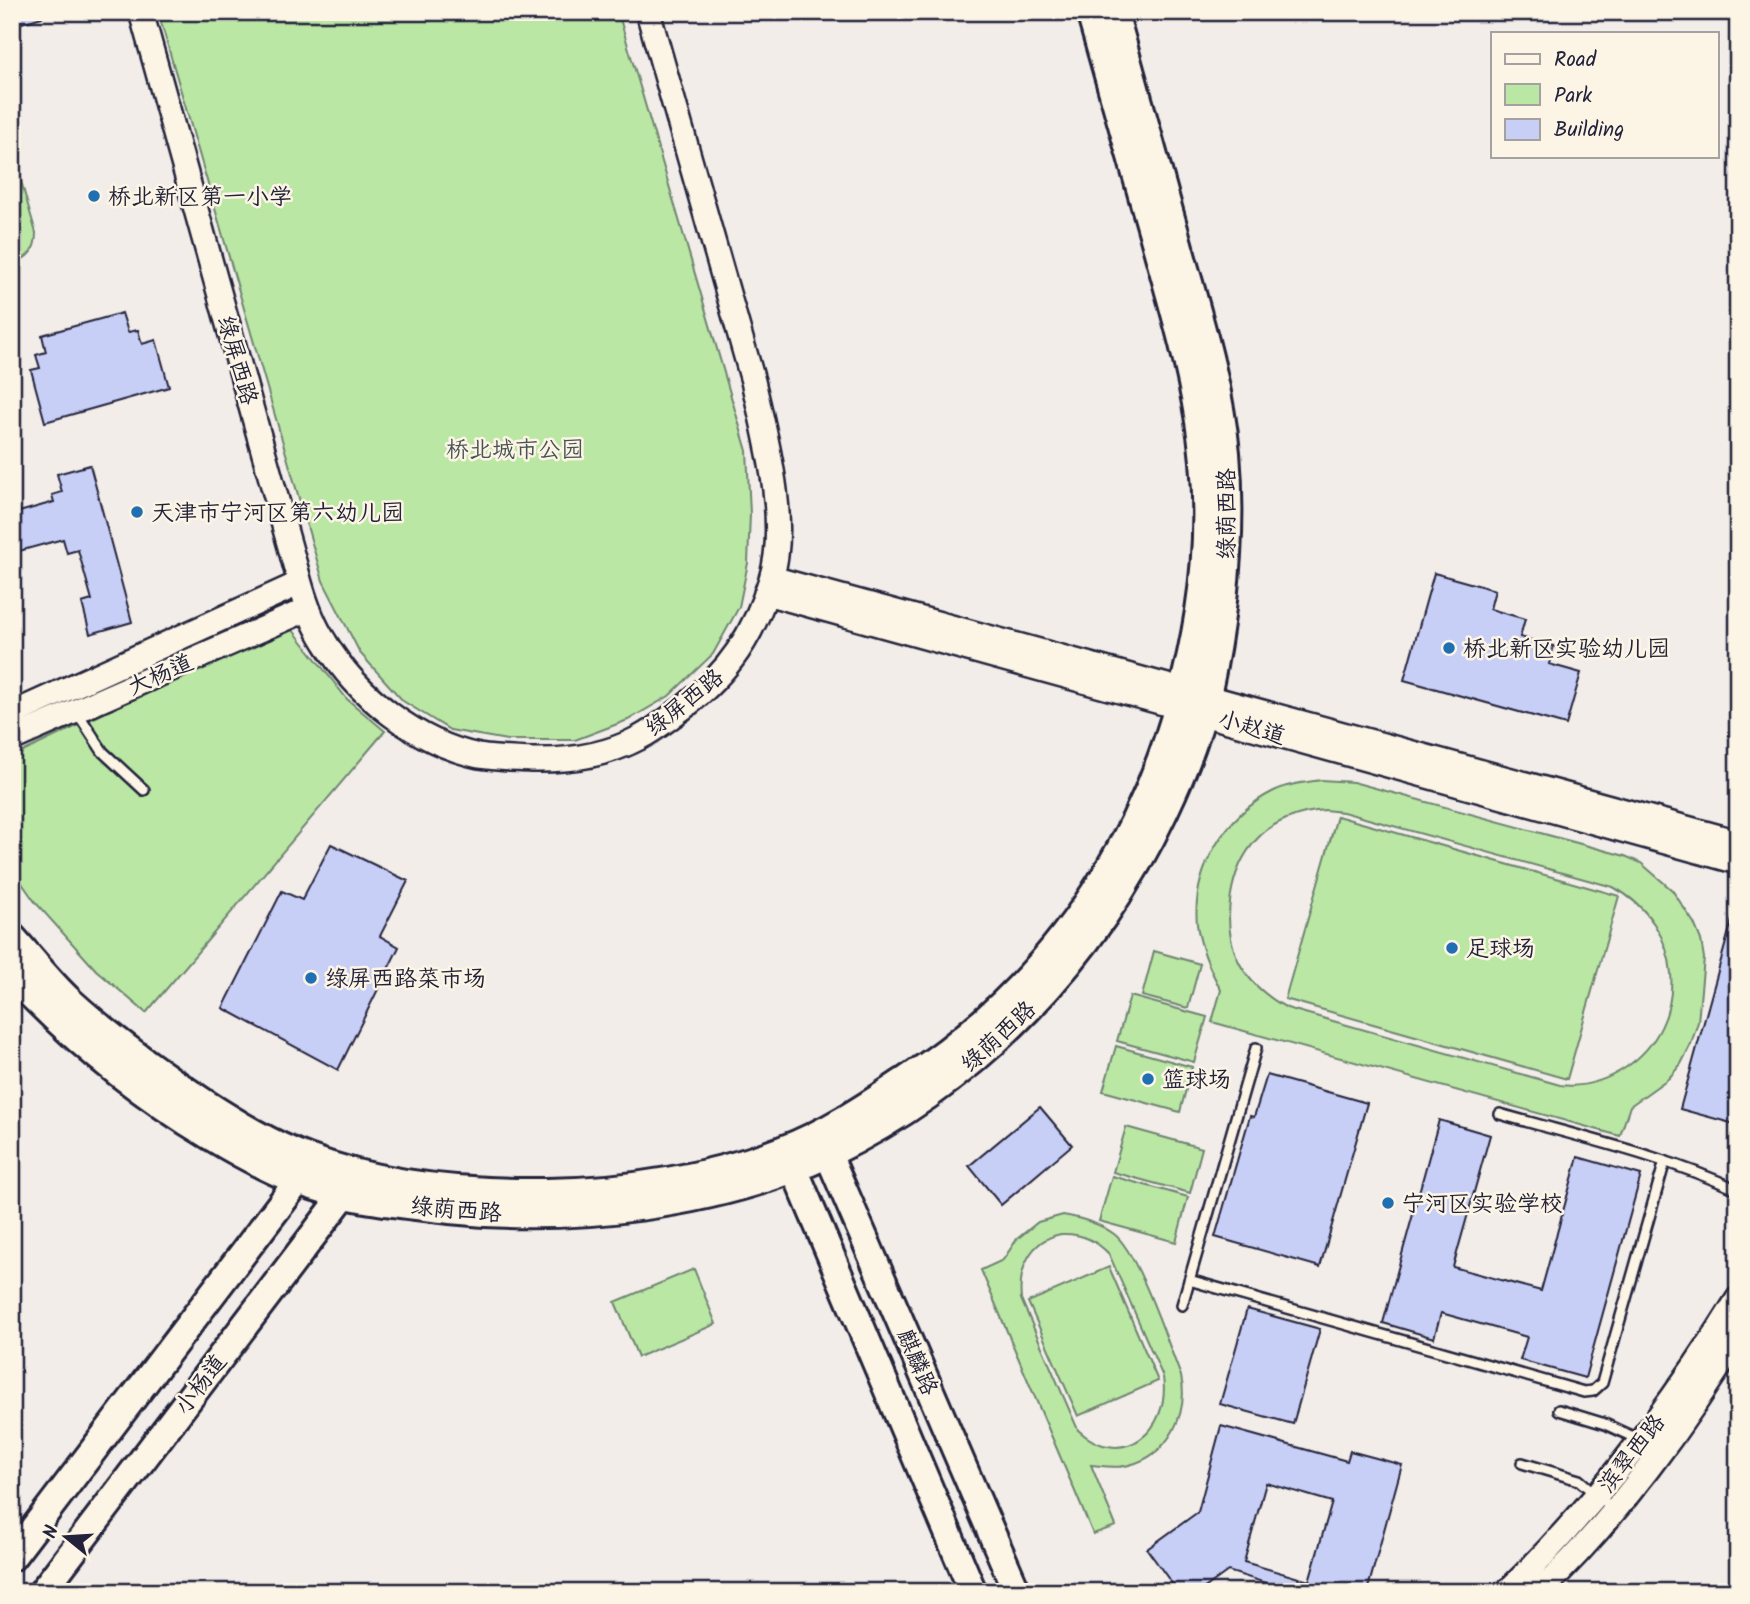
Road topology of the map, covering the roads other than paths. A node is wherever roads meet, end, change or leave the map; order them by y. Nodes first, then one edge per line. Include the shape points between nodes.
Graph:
1 (142, 12) edge
2 (648, 12) edge
3 (1090, 12) edge
4 (1114, 12) edge
5 (300, 583) junction
6 (769, 585) junction
7 (308, 609) junction
8 (1192, 702) junction
9 (76, 711) junction
10 (12, 714) edge
11 (12, 739) edge
12 (144, 790) dead end
13 (1738, 842) edge
14 (1738, 862) edge
15 (12, 937) edge
16 (12, 975) edge
17 (1256, 1048) dead end
18 (1500, 1114) dead end
19 (823, 1144) junction
20 (790, 1158) junction
21 (1665, 1161) junction
22 (303, 1170) junction
23 (346, 1184) junction
24 (1738, 1190) edge
25 (1189, 1280) junction
26 (1738, 1299) edge
27 (1182, 1305) dead end
28 (1738, 1336) edge
29 (1559, 1410) dead end
30 (1650, 1448) junction
31 (1522, 1463) dead end
32 (1606, 1504) junction
33 (12, 1557) edge
34 (42, 1592) edge
35 (973, 1592) edge
36 (1017, 1592) edge
37 (1507, 1592) edge
38 (1539, 1592) edge

1 - 5 street, 绿屏西路
2 - 6 street, 绿屏西路 via 766,439 777,541
3 - 8 main road, 绿荫西路 via 1174,310 1198,414 1205,563
4 - 8 main road, 绿荫西路 via 1223,424 1228,483 1226,568 1219,629
5 - 7 street, 绿屏西路
5 - 10 street, 大杨道
6 - 7 street, 绿屏西路 via 752,630 729,666 672,716 640,738 611,750 542,760 479,756 416,732 365,692 343,668
6 - 8 street, 小赵道
7 - 9 street, 大杨道
8 - 13 street, 小赵道
8 - 14 street, 小赵道
8 - 19 main road, 绿荫西路 via 1181,774 1146,850 1070,962 1012,1025 954,1076 917,1103
9 - 11 street, 大杨道
9 - 12 lane via 103,752
15 - 22 main road, 绿荫西路 via 68,999 139,1060 270,1142
16 - 22 main road, 绿荫西路 via 48,1014 153,1100 241,1154
17 - 25 lane
18 - 21 lane
19 - 20 main road, 绿荫西路
19 - 36 main road, 麒麟路
20 - 23 main road, 绿荫西路 via 730,1188 666,1202 570,1214 471,1212
20 - 35 main road, 麒麟路
21 - 24 lane
21 - 25 lane via 1602,1383 1593,1391 1475,1363
22 - 23 main road, 绿荫西路
22 - 33 main road, 小杨道
23 - 34 main road, 小杨道
25 - 27 lane
26 - 30 street, 滨翠西路
28 - 30 street, 滨翠西路 via 1693,1406
29 - 30 lane via 1605,1424
30 - 32 street, 滨翠西路
31 - 32 lane via 1578,1480
32 - 37 street, 滨翠西路
32 - 38 street, 滨翠西路

